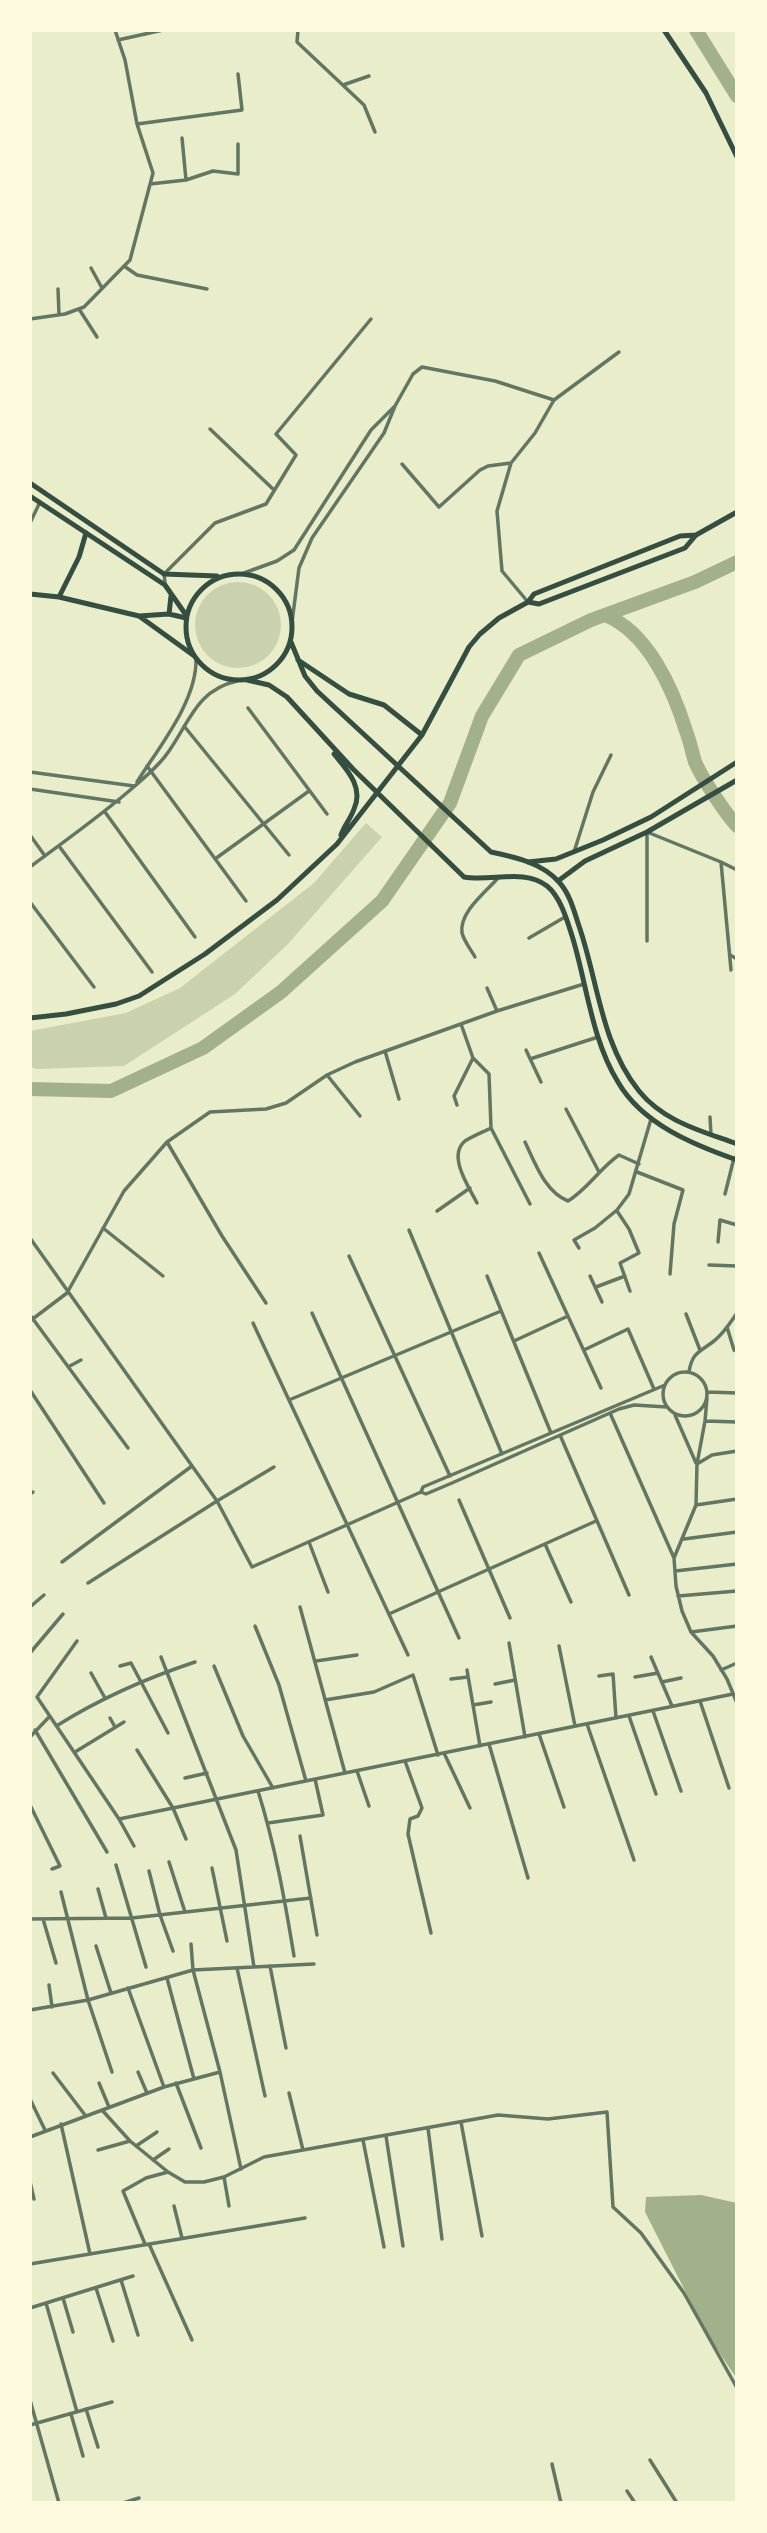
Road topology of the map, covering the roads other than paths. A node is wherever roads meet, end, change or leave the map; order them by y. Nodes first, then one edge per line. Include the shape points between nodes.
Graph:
1 (115, 30) edge
2 (163, 30) edge
3 (298, 30) edge
4 (664, 30) edge
5 (118, 40) junction
6 (237, 75) dead end
7 (369, 76) dead end
8 (343, 85) junction
9 (137, 124) junction
10 (375, 132) dead end
11 (182, 138) dead end
12 (238, 144) dead end
13 (737, 157) edge
14 (186, 180) junction
15 (150, 184) junction
16 (124, 266) junction
17 (91, 268) dead end
18 (102, 288) junction
19 (58, 289) dead end
20 (207, 289) dead end
21 (79, 309) junction
22 (59, 315) junction
23 (30, 319) edge
24 (371, 319) dead end
25 (97, 337) dead end
26 (619, 352) dead end
27 (554, 400) junction
28 (395, 406) junction
29 (210, 429) dead end
30 (511, 463) junction
31 (402, 464) dead end
32 (30, 483) edge
33 (274, 490) junction
34 (30, 496) edge
35 (40, 502) junction
36 (737, 512) edge
37 (30, 523) edge
38 (86, 533) junction
39 (696, 535) junction
40 (244, 573) junction
41 (164, 574) junction
42 (220, 577) junction
43 (165, 585) junction
44 (30, 594) edge
45 (171, 596) junction
46 (60, 597) junction
47 (528, 602) junction
48 (169, 614) junction
49 (139, 616) junction
50 (186, 616) junction
51 (292, 622) junction
52 (290, 642) junction
53 (194, 657) junction
54 (296, 658) junction
55 (247, 680) junction
56 (237, 681) junction
57 (248, 708) dead end
58 (182, 709) junction
59 (191, 714) junction
60 (184, 726) junction
61 (318, 731) junction
62 (422, 735) junction
63 (611, 755) dead end
64 (737, 762) edge
65 (147, 766) junction
66 (30, 772) edge
67 (152, 772) junction
68 (737, 780) edge
69 (134, 786) junction
70 (30, 789) edge
71 (309, 791) junction
72 (118, 802) junction
73 (105, 812) junction
74 (327, 814) dead end
75 (264, 824) junction
76 (647, 832) junction
77 (30, 835) edge
78 (337, 844) junction
79 (59, 846) junction
80 (573, 854) junction
81 (289, 855) dead end
82 (45, 856) junction
83 (215, 859) junction
84 (528, 862) junction
85 (721, 862) junction
86 (30, 867) edge
87 (737, 870) edge
88 (498, 878) junction
89 (558, 881) junction
90 (549, 887) junction
91 (246, 901) dead end
92 (30, 902) edge
93 (565, 917) junction
94 (195, 937) dead end
95 (529, 938) dead end
96 (647, 941) dead end
97 (730, 955) junction
98 (475, 957) dead end
99 (737, 959) edge
100 (731, 970) dead end
101 (152, 972) dead end
102 (586, 983) junction
103 (94, 987) dead end
104 (487, 988) dead end
105 (497, 1011) junction
106 (30, 1018) edge
107 (461, 1024) junction
108 (598, 1037) junction
109 (526, 1050) dead end
110 (385, 1051) junction
111 (473, 1058) junction
112 (530, 1059) junction
113 (327, 1075) junction
114 (541, 1082) dead end
115 (399, 1099) dead end
116 (457, 1105) dead end
117 (566, 1108) dead end
118 (360, 1116) dead end
119 (710, 1116) dead end
120 (651, 1119) junction
121 (491, 1128) junction
122 (710, 1135) junction
123 (167, 1142) junction
124 (525, 1142) dead end
125 (737, 1144) edge
126 (735, 1159) edge
127 (639, 1164) junction
128 (599, 1172) junction
129 (637, 1172) junction
130 (470, 1188) junction
131 (725, 1194) dead end
132 (477, 1203) dead end
133 (530, 1203) dead end
134 (617, 1210) junction
135 (437, 1211) dead end
136 (737, 1225) edge
137 (103, 1228) junction
138 (409, 1230) dead end
139 (30, 1238) edge
140 (718, 1242) dead end
141 (579, 1248) dead end
142 (539, 1253) dead end
143 (349, 1256) dead end
144 (709, 1265) dead end
145 (737, 1266) edge
146 (670, 1274) dead end
147 (163, 1276) dead end
148 (487, 1276) dead end
149 (590, 1276) dead end
150 (625, 1276) junction
151 (596, 1287) junction
152 (630, 1291) dead end
153 (67, 1293) junction
154 (602, 1302) dead end
155 (266, 1303) dead end
156 (501, 1311) junction
157 (312, 1313) dead end
158 (686, 1314) dead end
159 (568, 1316) junction
160 (736, 1316) edge
161 (31, 1318) edge
162 (253, 1323) dead end
163 (727, 1327) junction
164 (451, 1332) junction
165 (514, 1341) junction
166 (583, 1350) junction
167 (700, 1350) junction
168 (737, 1351) edge
169 (394, 1355) junction
170 (81, 1360) dead end
171 (68, 1367) junction
172 (689, 1372) junction
173 (341, 1378) junction
174 (665, 1385) junction
175 (601, 1388) dead end
176 (654, 1389) junction
177 (30, 1390) edge
178 (707, 1391) junction
179 (737, 1393) edge
180 (707, 1398) junction
181 (289, 1399) junction
182 (667, 1407) junction
183 (610, 1413) junction
184 (675, 1414) junction
185 (705, 1421) junction
186 (737, 1422) edge
187 (551, 1433) junction
188 (560, 1435) junction
189 (535, 1439) junction
190 (538, 1445) junction
191 (128, 1448) dead end
192 (737, 1451) edge
193 (502, 1454) junction
194 (697, 1464) junction
195 (192, 1466) junction
196 (274, 1467) dead end
197 (450, 1476) junction
198 (421, 1492) junction
199 (737, 1499) edge
200 (460, 1500) dead end
201 (217, 1501) junction
202 (398, 1502) junction
203 (104, 1503) dead end
204 (696, 1505) junction
205 (596, 1521) junction
206 (347, 1525) junction
207 (737, 1532) edge
208 (683, 1539) junction
209 (309, 1542) junction
210 (545, 1544) junction
211 (674, 1558) junction
212 (62, 1562) dead end
213 (737, 1564) edge
214 (489, 1569) junction
215 (675, 1571) junction
216 (88, 1583) dead end
217 (438, 1591) junction
218 (737, 1591) edge
219 (328, 1592) dead end
220 (44, 1595) dead end
221 (629, 1595) dead end
222 (678, 1595) junction
223 (30, 1597) edge
224 (571, 1602) dead end
225 (35, 1603) junction
226 (30, 1607) edge
227 (300, 1607) dead end
228 (64, 1614) dead end
229 (389, 1614) junction
230 (510, 1618) dead end
231 (255, 1626) dead end
232 (737, 1626) edge
233 (691, 1632) junction
234 (459, 1638) dead end
235 (78, 1642) dead end
236 (509, 1643) dead end
237 (559, 1646) dead end
238 (30, 1653) edge
239 (357, 1655) dead end
240 (408, 1655) dead end
241 (161, 1657) dead end
242 (651, 1657) dead end
243 (316, 1661) junction
244 (195, 1662) dead end
245 (737, 1663) edge
246 (214, 1665) dead end
247 (120, 1666) dead end
248 (467, 1670) dead end
249 (722, 1670) junction
250 (168, 1671) junction
251 (92, 1673) dead end
252 (658, 1673) junction
253 (599, 1676) dead end
254 (468, 1677) junction
255 (635, 1677) dead end
256 (681, 1678) dead end
257 (451, 1679) dead end
258 (516, 1681) junction
259 (142, 1682) junction
260 (662, 1682) junction
261 (495, 1684) dead end
262 (733, 1694) junction
263 (105, 1698) junction
264 (326, 1700) junction
265 (700, 1701) junction
266 (491, 1702) dead end
267 (737, 1702) edge
268 (473, 1705) junction
269 (673, 1707) junction
270 (653, 1711) junction
271 (51, 1716) junction
272 (629, 1716) junction
273 (110, 1718) dead end
274 (616, 1718) junction
275 (124, 1722) dead end
276 (587, 1724) junction
277 (57, 1726) junction
278 (575, 1726) junction
279 (116, 1727) junction
280 (36, 1730) junction
281 (168, 1733) dead end
282 (540, 1734) junction
283 (30, 1737) edge
284 (525, 1737) junction
285 (489, 1744) junction
286 (480, 1746) junction
287 (137, 1750) dead end
288 (75, 1752) junction
289 (444, 1753) junction
290 (438, 1755) junction
291 (405, 1761) junction
292 (356, 1771) junction
293 (206, 1773) junction
294 (345, 1773) junction
295 (185, 1778) dead end
296 (315, 1779) junction
297 (306, 1781) junction
298 (273, 1788) junction
299 (729, 1788) dead end
300 (258, 1791) junction
301 (681, 1791) dead end
302 (656, 1794) dead end
303 (216, 1800) junction
304 (30, 1804) edge
305 (369, 1806) dead end
306 (565, 1807) dead end
307 (173, 1808) junction
308 (470, 1808) dead end
309 (119, 1819) junction
310 (268, 1823) junction
311 (300, 1836) dead end
312 (186, 1839) dead end
313 (134, 1846) dead end
314 (107, 1852) dead end
315 (634, 1860) dead end
316 (169, 1862) dead end
317 (116, 1865) dead end
318 (212, 1868) dead end
319 (52, 1869) dead end
320 (149, 1871) dead end
321 (528, 1878) dead end
322 (98, 1889) dead end
323 (61, 1892) dead end
324 (311, 1898) junction
325 (285, 1901) junction
326 (245, 1905) junction
327 (221, 1908) junction
328 (185, 1912) junction
329 (160, 1915) junction
330 (30, 1918) edge
331 (106, 1918) junction
332 (132, 1918) junction
333 (43, 1919) junction
334 (66, 1919) junction
335 (431, 1933) dead end
336 (317, 1935) dead end
337 (227, 1941) dead end
338 (191, 1944) dead end
339 (96, 1946) dead end
340 (173, 1951) dead end
341 (293, 1956) dead end
342 (55, 1963) dead end
343 (314, 1964) dead end
344 (270, 1966) junction
345 (145, 1967) dead end
346 (254, 1967) junction
347 (237, 1968) junction
348 (193, 1970) junction
349 (167, 1978) junction
350 (49, 1985) dead end
351 (128, 1988) junction
352 (111, 1993) junction
353 (88, 2000) junction
354 (52, 2007) junction
355 (30, 2010) edge
356 (286, 2048) dead end
357 (112, 2072) dead end
358 (138, 2072) dead end
359 (220, 2072) junction
360 (53, 2073) dead end
361 (194, 2079) junction
362 (99, 2083) dead end
363 (176, 2083) junction
364 (164, 2087) junction
365 (148, 2093) junction
366 (289, 2093) dead end
367 (265, 2096) dead end
368 (30, 2099) edge
369 (109, 2108) junction
370 (102, 2110) junction
371 (85, 2115) junction
372 (461, 2122) junction
373 (61, 2123) junction
374 (428, 2128) junction
375 (45, 2130) junction
376 (157, 2132) dead end
377 (386, 2136) junction
378 (30, 2137) edge
379 (363, 2140) junction
380 (130, 2141) junction
381 (135, 2146) junction
382 (201, 2148) dead end
383 (98, 2150) dead end
384 (169, 2150) dead end
385 (303, 2150) junction
386 (153, 2160) junction
387 (241, 2169) junction
388 (168, 2172) junction
389 (224, 2177) junction
390 (30, 2182) edge
391 (34, 2199) dead end
392 (174, 2206) dead end
393 (229, 2206) dead end
394 (305, 2218) dead end
395 (482, 2236) dead end
396 (183, 2239) junction
397 (442, 2239) dead end
398 (147, 2244) junction
399 (403, 2246) dead end
400 (384, 2247) dead end
401 (90, 2254) junction
402 (30, 2264) edge
403 (133, 2276) dead end
404 (121, 2280) junction
405 (96, 2288) junction
406 (63, 2298) junction
407 (46, 2303) junction
408 (30, 2308) edge
409 (73, 2332) dead end
410 (138, 2335) dead end
411 (192, 2340) dead end
412 (113, 2341) dead end
413 (737, 2388) edge
414 (30, 2400) edge
415 (111, 2402) dead end
416 (86, 2409) junction
417 (76, 2412) junction
418 (71, 2414) junction
419 (37, 2423) junction
420 (30, 2425) edge
421 (98, 2447) dead end
422 (83, 2456) dead end
423 (649, 2460) dead end
424 (552, 2464) dead end
425 (627, 2491) dead end
426 (138, 2498) dead end
427 (60, 2503) edge
428 (123, 2503) edge
429 (561, 2503) edge
430 (635, 2503) edge
431 (677, 2503) edge

1 - 5 street
2 - 5 street
3 - 8 street via 297,42
4 - 13 main road via 706,93
5 - 9 street
6 - 9 street via 242,110
7 - 8 street
8 - 10 street via 364,105
9 - 15 street via 153,173
11 - 14 street
12 - 14 street via 238,174 213,171
14 - 15 street
15 - 16 street via 130,260
16 - 18 street
16 - 20 street via 137,275
17 - 18 street
18 - 21 street
19 - 22 street
21 - 22 street
21 - 25 street
22 - 23 street
24 - 33 street via 276,434 296,456
26 - 27 street
27 - 28 street via 495,381 422,366
27 - 30 street
28 - 40 street via 371,430 294,550
28 - 51 street via 384,433 312,538 299,568
29 - 33 street
30 - 31 street via 480,470 439,507
30 - 47 street via 497,511 502,571
32 - 41 main road
33 - 41 street via 266,504 215,523
34 - 35 main road
35 - 37 street
35 - 38 main road
36 - 39 main road
38 - 43 main road
38 - 46 main road
39 - 47 main road via 680,536 534,594
39 - 47 main road via 685,548 539,604
40 - 42 main road
40 - 51 main road via 271,584 282,595
41 - 42 main road
41 - 43 street
42 - 50 main road via 198,592
43 - 45 main road
44 - 46 main road
45 - 48 main road
45 - 50 main road
46 - 49 main road
47 - 62 main road via 487,626 469,647
48 - 49 main road
48 - 50 main road
49 - 53 main road
50 - 53 main road via 187,642
51 - 52 main road
52 - 54 main road
52 - 55 main road via 274,668
53 - 56 main road via 221,678
53 - 58 street via 194,682
54 - 62 main road via 349,694 384,705
54 - 84 main road via 317,691 491,852
55 - 56 main road
55 - 61 main road via 269,685 287,697
56 - 59 street via 220,685
57 - 71 street
58 - 59 street
58 - 65 street
59 - 60 street
60 - 67 street
60 - 75 street
61 - 78 main road via 357,790 355,809
61 - 88 main road via 464,877
62 - 78 main road
63 - 80 street via 593,792
64 - 80 main road via 651,817
65 - 67 street
65 - 69 street
66 - 69 street
67 - 69 street
67 - 83 street
68 - 76 main road
69 - 72 street
70 - 72 street
71 - 74 street
71 - 75 street
72 - 73 street
73 - 79 street
73 - 94 street
75 - 81 street
75 - 83 street
76 - 85 street
76 - 89 main road via 584,861
76 - 96 street
77 - 82 street
78 - 106 main road via 257,916 139,996
79 - 82 street
79 - 101 street
80 - 84 main road
82 - 86 street
83 - 91 street
84 - 89 main road
85 - 87 street
85 - 97 street
88 - 90 main road via 525,877
88 - 98 street via 463,922 463,934
89 - 90 main road
89 - 122 main road via 571,902 619,1061 657,1108
90 - 93 main road
92 - 103 street
93 - 95 street
93 - 102 main road
97 - 99 street
97 - 100 street
102 - 105 street
102 - 108 main road
104 - 105 street
105 - 107 street
107 - 110 street
107 - 111 street
108 - 112 street
108 - 120 main road via 618,1084
109 - 112 street
110 - 113 street
110 - 115 street
111 - 116 street via 454,1096
111 - 121 street via 489,1074
112 - 114 street
113 - 118 street
113 - 123 street via 286,1103 266,1109 210,1112
117 - 128 street
119 - 122 street
120 - 126 main road
120 - 127 street
121 - 130 street via 464,1142 458,1152
121 - 133 street
122 - 125 main road
123 - 137 street via 124,1191
123 - 155 street
124 - 128 street via 558,1197 568,1201 578,1195
126 - 131 street
127 - 128 street via 619,1155
127 - 129 street
129 - 134 street
129 - 146 street via 683,1190 674,1224
130 - 132 street
130 - 135 street
134 - 141 street via 574,1240
134 - 150 street via 639,1253 620,1263
136 - 140 street via 720,1220
137 - 147 street
137 - 153 street
138 - 164 street
139 - 153 street
142 - 159 street
143 - 169 street
144 - 145 street
148 - 156 street
149 - 151 street
150 - 151 street
150 - 152 street
151 - 154 street
153 - 161 street
153 - 195 street
156 - 164 street
156 - 165 street
157 - 173 street
158 - 167 street
159 - 165 street
159 - 166 street
160 - 163 street
161 - 171 street
162 - 181 street
163 - 167 street
163 - 168 street
164 - 169 street
164 - 193 street
165 - 187 street
166 - 175 street
166 - 176 street via 628,1329
167 - 172 street via 691,1360
169 - 173 street
169 - 197 street
170 - 171 street
171 - 191 street
172 - 174 street via 677,1373
172 - 178 street via 701,1379
173 - 181 street
173 - 202 street
174 - 176 street
174 - 182 street
176 - 187 street
177 - 203 street
178 - 179 street
178 - 180 street
180 - 184 street via 695,1414
180 - 185 street
181 - 206 street
182 - 183 street via 634,1405
182 - 184 street
183 - 188 street
183 - 211 street
184 - 194 street
185 - 186 street
185 - 194 street
187 - 189 street
188 - 190 street
188 - 205 street
189 - 190 street
189 - 193 street
190 - 198 street via 426,1494
192 - 194 street via 712,1455
193 - 197 street
194 - 204 street
195 - 201 street
195 - 212 street
196 - 201 street
197 - 198 street
198 - 202 street
199 - 204 street
200 - 214 street
201 - 209 street via 252,1567
201 - 216 street
202 - 206 street
202 - 217 street
204 - 208 street
205 - 210 street
205 - 221 street
206 - 209 street
206 - 229 street
207 - 208 street
208 - 211 street
209 - 219 street
210 - 214 street
210 - 224 street
211 - 215 street
213 - 215 street
214 - 217 street
214 - 230 street
215 - 222 street
217 - 229 street
217 - 234 street
218 - 222 street
220 - 225 street
222 - 233 street
223 - 225 street
225 - 226 street
227 - 243 street
228 - 238 street
229 - 240 street
231 - 297 street via 279,1685
232 - 233 street
233 - 249 street
235 - 271 street via 37,1697
236 - 258 street
237 - 278 street
239 - 243 street
241 - 250 street
242 - 252 street
243 - 264 street
244 - 250 street
245 - 249 street
246 - 298 street via 243,1736
247 - 259 street via 131,1663
248 - 254 street
249 - 262 street
250 - 259 street
250 - 293 street
251 - 263 street
252 - 255 street
252 - 260 street
253 - 274 street via 612,1674
254 - 257 street
254 - 268 street
256 - 260 street
258 - 261 street
258 - 284 street
259 - 263 street
259 - 281 street
260 - 269 street
262 - 265 street
262 - 267 street
263 - 277 street
264 - 290 street via 374,1692 413,1675
264 - 294 street
265 - 269 street
265 - 299 street
266 - 268 street
268 - 286 street
269 - 270 street
270 - 272 street
270 - 301 street
271 - 277 street
271 - 280 street
272 - 274 street
272 - 302 street
273 - 279 street
274 - 276 street
275 - 279 street
276 - 278 street
276 - 315 street
277 - 288 street
278 - 282 street
279 - 288 street
280 - 283 street
280 - 314 street
282 - 284 street
282 - 306 street
284 - 285 street
285 - 286 street
285 - 321 street
286 - 289 street
287 - 307 street
288 - 309 street
289 - 290 street
289 - 308 street
290 - 291 street
291 - 292 street
291 - 335 street via 422,1808 410,1819 408,1834
292 - 294 street
292 - 305 street
293 - 295 street
293 - 303 street
294 - 296 street
296 - 297 street
296 - 310 street via 323,1815
297 - 298 street
298 - 300 street
300 - 303 street
300 - 310 street
303 - 307 street
303 - 326 street via 236,1850
304 - 319 street via 60,1866
307 - 309 street
307 - 312 street
309 - 313 street
310 - 325 street
311 - 324 street
316 - 328 street
317 - 332 street
318 - 327 street
320 - 329 street
322 - 331 street
323 - 334 street
324 - 325 street
324 - 336 street
325 - 326 street
325 - 341 street
326 - 327 street
326 - 346 street
327 - 328 street
327 - 337 street
328 - 329 street
329 - 332 street
329 - 340 street
330 - 333 street
331 - 332 street
331 - 334 street
332 - 345 street
333 - 334 street
333 - 342 street
334 - 353 street
338 - 348 street
339 - 352 street
343 - 344 street
344 - 346 street
344 - 356 street
346 - 347 street
347 - 348 street
347 - 367 street
348 - 349 street
348 - 359 street
349 - 351 street
349 - 361 street
350 - 354 street
351 - 352 street
351 - 364 street
352 - 353 street
353 - 354 street
353 - 357 street
354 - 355 street
358 - 365 street
359 - 361 street
359 - 387 street
360 - 371 street
361 - 363 street
362 - 369 street
363 - 364 street
363 - 382 street
364 - 365 street
365 - 369 street
366 - 385 street
368 - 375 street
369 - 370 street
370 - 371 street
370 - 380 street
371 - 373 street
372 - 374 street
372 - 395 street
372 - 413 street via 498,2115 548,2119 607,2112 613,2207 641,2233 684,2293
373 - 375 street
373 - 401 street
374 - 377 street
374 - 397 street
375 - 378 street
376 - 381 street
377 - 379 street
377 - 399 street
379 - 385 street
379 - 400 street
380 - 381 street
380 - 383 street
381 - 386 street
384 - 386 street
385 - 387 street via 264,2157
386 - 388 street
387 - 389 street
388 - 389 street via 186,2182
388 - 398 street via 123,2191
389 - 393 street
390 - 391 street
392 - 396 street
394 - 396 street
396 - 398 street
398 - 401 street
398 - 411 street
401 - 402 street
403 - 404 street
404 - 405 street
404 - 410 street
405 - 406 street
405 - 412 street
406 - 407 street
406 - 409 street
407 - 408 street
407 - 417 street
414 - 419 street
415 - 416 street
416 - 417 street
416 - 421 street
417 - 418 street
418 - 419 street
418 - 422 street
419 - 420 street
419 - 427 street
423 - 431 street
424 - 429 street
425 - 430 street
426 - 428 street

